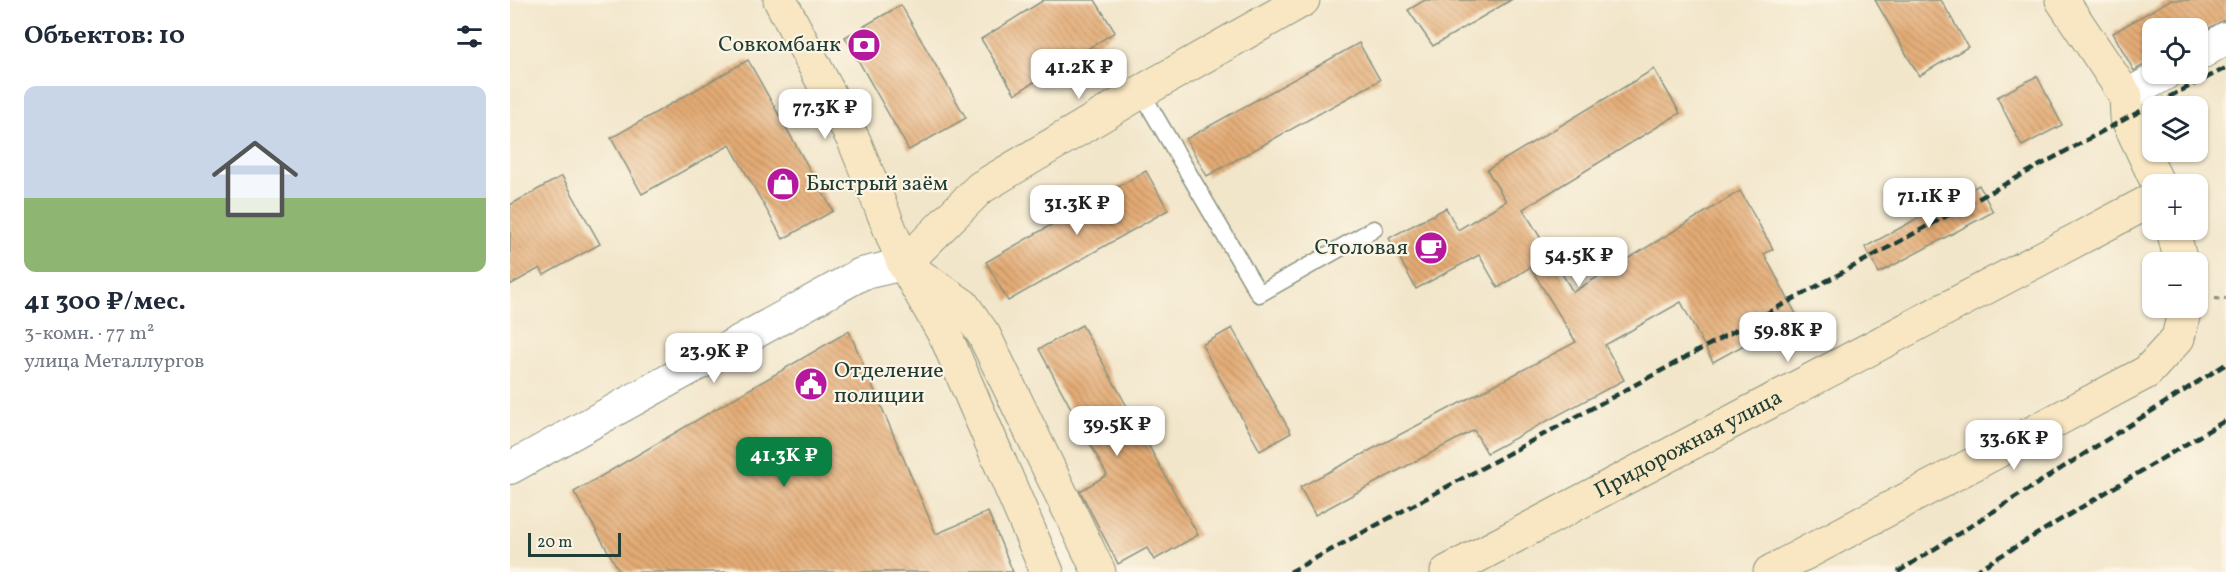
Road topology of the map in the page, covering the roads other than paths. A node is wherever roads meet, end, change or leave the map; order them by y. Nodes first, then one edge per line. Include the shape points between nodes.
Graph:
1 (780, 0) edge
2 (1303, 0) edge
3 (2062, 0) edge
4 (2226, 38) edge
5 (2208, 49) edge
6 (2147, 84) edge
7 (1142, 92) junction
8 (2126, 96) junction
9 (2153, 174) edge
10 (2142, 205) edge
11 (1374, 229) dead end
12 (904, 264) junction
13 (2183, 318) edge
14 (510, 468) edge
15 (1047, 572) edge
16 (1099, 572) edge
17 (1447, 572) edge
18 (1770, 572) edge

1 - 12 main road via 855,143
2 - 7 main road
3 - 8 main road
4 - 5 street
6 - 8 street
7 - 11 lane via 1259,294
7 - 12 main road via 980,188
8 - 9 main road via 2127,118
10 - 17 main road, Придорожная улица
12 - 14 street via 861,274
12 - 15 main road via 946,339
12 - 16 main road via 963,305 984,335
13 - 18 main road via 2178,338 2147,372

